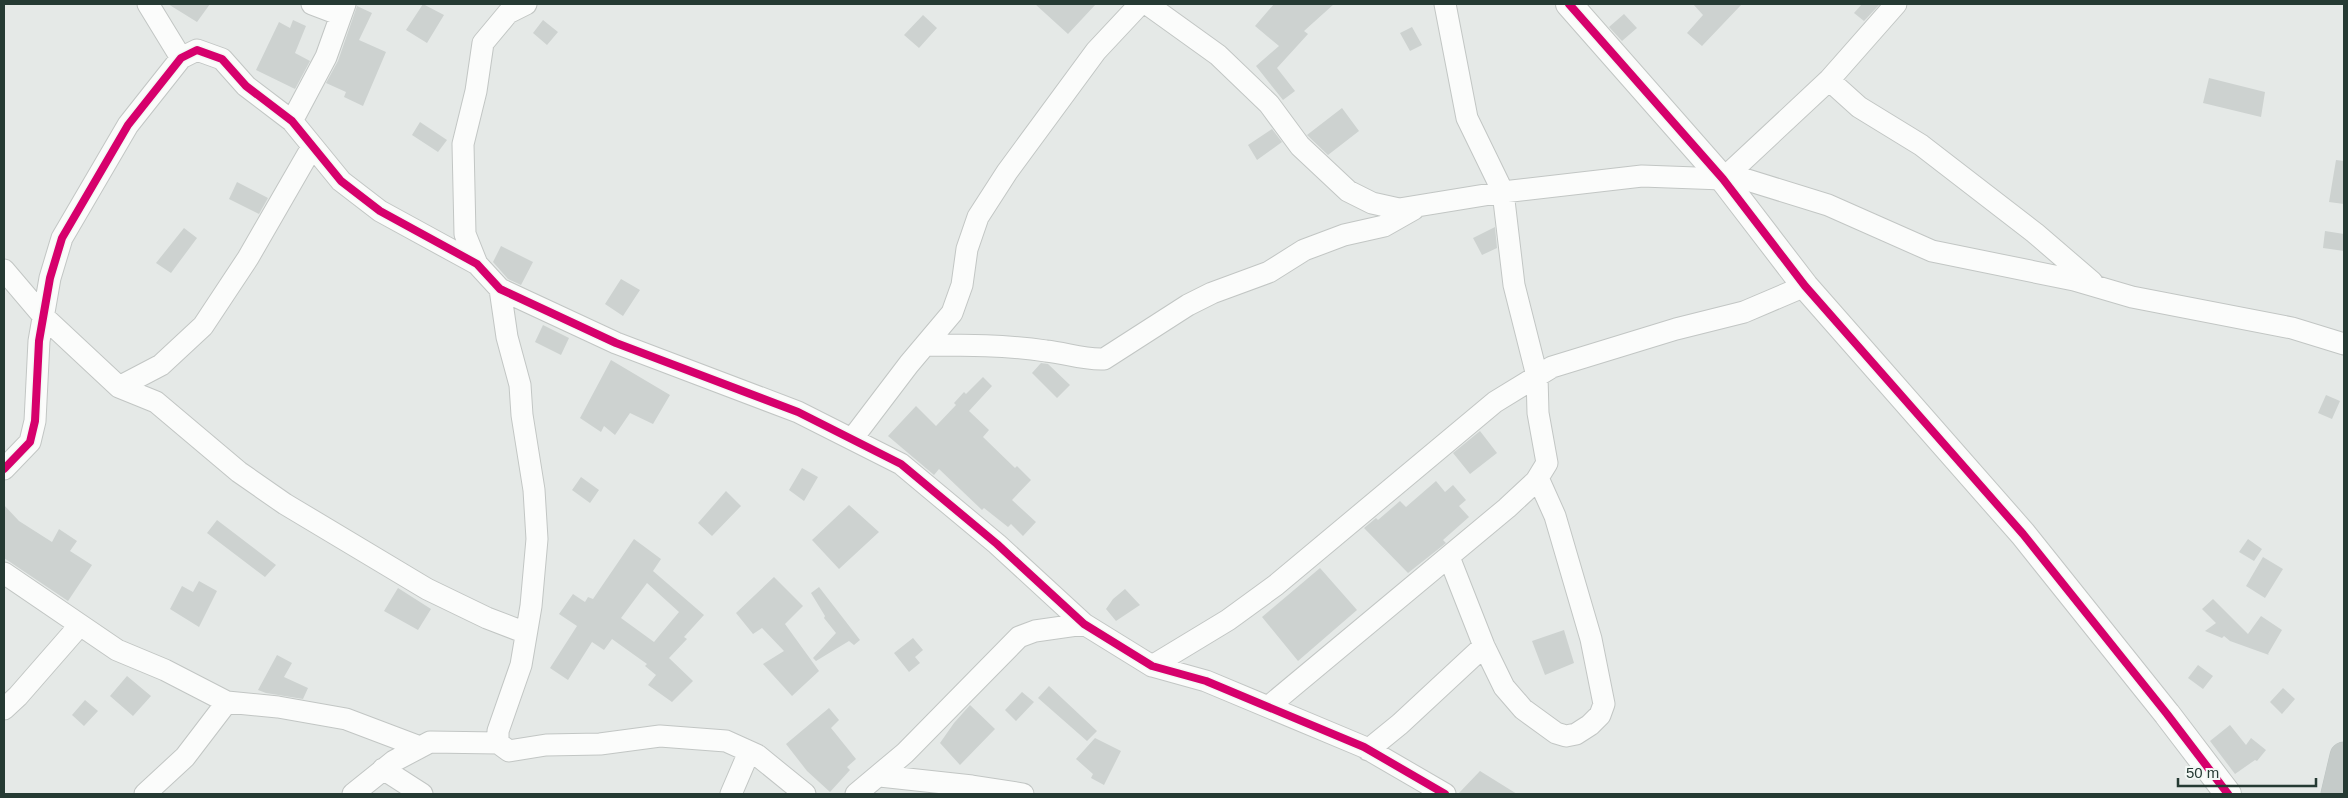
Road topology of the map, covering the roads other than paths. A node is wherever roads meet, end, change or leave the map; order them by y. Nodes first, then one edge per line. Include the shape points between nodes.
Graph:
1 (148, 4) edge
2 (312, 4) edge
3 (526, 4) edge
4 (1140, 4) edge
5 (1147, 4) edge
6 (1445, 4) edge
7 (1569, 4) edge
8 (1896, 4) edge
9 (343, 10) edge
10 (181, 58) junction
11 (1829, 80) junction
12 (292, 120) junction
13 (312, 147) junction
14 (1726, 176) junction
15 (1503, 192) junction
16 (1421, 206) junction
17 (476, 264) junction
18 (4, 270) edge
19 (1805, 286) junction
20 (2099, 287) junction
21 (500, 289) junction
22 (44, 316) junction
23 (925, 344) junction
24 (2344, 344) edge
25 (1537, 376) junction
26 (120, 387) junction
27 (852, 439) junction
28 (4, 469) edge
29 (1538, 478) junction
30 (1449, 557) junction
31 (4, 573) edge
32 (1084, 624) junction
33 (80, 625) junction
34 (526, 633) junction
35 (1484, 646) junction
36 (1152, 666) junction
37 (227, 702) junction
38 (1268, 707) junction
39 (4, 709) edge
40 (498, 743) junction
41 (420, 747) junction
42 (1368, 750) junction
43 (749, 752) junction
44 (2344, 756) edge
45 (383, 769) junction
46 (880, 776) junction
47 (146, 794) edge
48 (352, 794) edge
49 (422, 794) edge
50 (731, 794) edge
51 (804, 794) edge
52 (856, 794) edge
53 (1023, 794) edge
54 (1445, 794) edge
55 (2228, 794) edge
56 (2336, 794) edge

1 - 10 street
2 - 9 street
3 - 17 street via 508,13 483,43 463,144 465,234
4 - 23 street via 1091,59 1007,172 978,217 952,313
5 - 16 street via 1218,55 1269,104 1300,146 1348,191 1389,208
6 - 15 street via 1468,118
7 - 14 street
8 - 11 street
9 - 12 street via 326,57
10 - 12 street via 197,50 222,59 246,86
10 - 22 street via 128,125 62,238 50,278
11 - 14 street
11 - 20 street via 1859,107 1921,145
12 - 13 street
13 - 17 street via 341,181 380,211
13 - 26 street via 248,258 203,326 161,365
14 - 15 street via 1642,176
14 - 19 street
14 - 20 street via 1828,205 1932,251
15 - 16 street
15 - 25 street via 1514,285
16 - 23 street via 1384,226 1344,235 1304,250 1269,272 1212,293 1104,359 1088,360 1047,351 983,345
17 - 21 street
18 - 22 street
19 - 25 street via 1744,312 1610,349 1552,367
19 - 55 street via 2023,534
20 - 24 street via 2132,297 2292,328
21 - 27 street via 616,343 798,412
21 - 34 street via 507,337 520,386 534,490 537,539
22 - 26 street
22 - 28 street via 39,341 35,421 30,442
23 - 27 street
25 - 29 street via 1538,413 1547,463
25 - 36 street via 1495,402 1276,585 1228,620
26 - 34 street via 156,402 239,472 378,562 487,618
27 - 32 street via 902,464 997,544
29 - 30 street
29 - 35 street via 1555,516 1591,639 1604,704 1600,715 1576,734 1556,733 1523,709 1504,687
30 - 35 street
30 - 38 street
31 - 33 street
32 - 36 street
32 - 46 street via 1035,631 1019,637
33 - 37 street via 117,650 166,670
33 - 39 street
34 - 40 street via 521,665 498,731
35 - 42 street
36 - 38 street via 1206,681
37 - 41 street via 346,719
37 - 47 street via 185,757
38 - 42 street
40 - 41 street via 430,742
40 - 43 street via 509,751 660,736 726,741
41 - 45 street
42 - 54 street
43 - 50 street
43 - 51 street
44 - 56 highway
45 - 48 street
45 - 49 street
46 - 52 street
46 - 53 street

